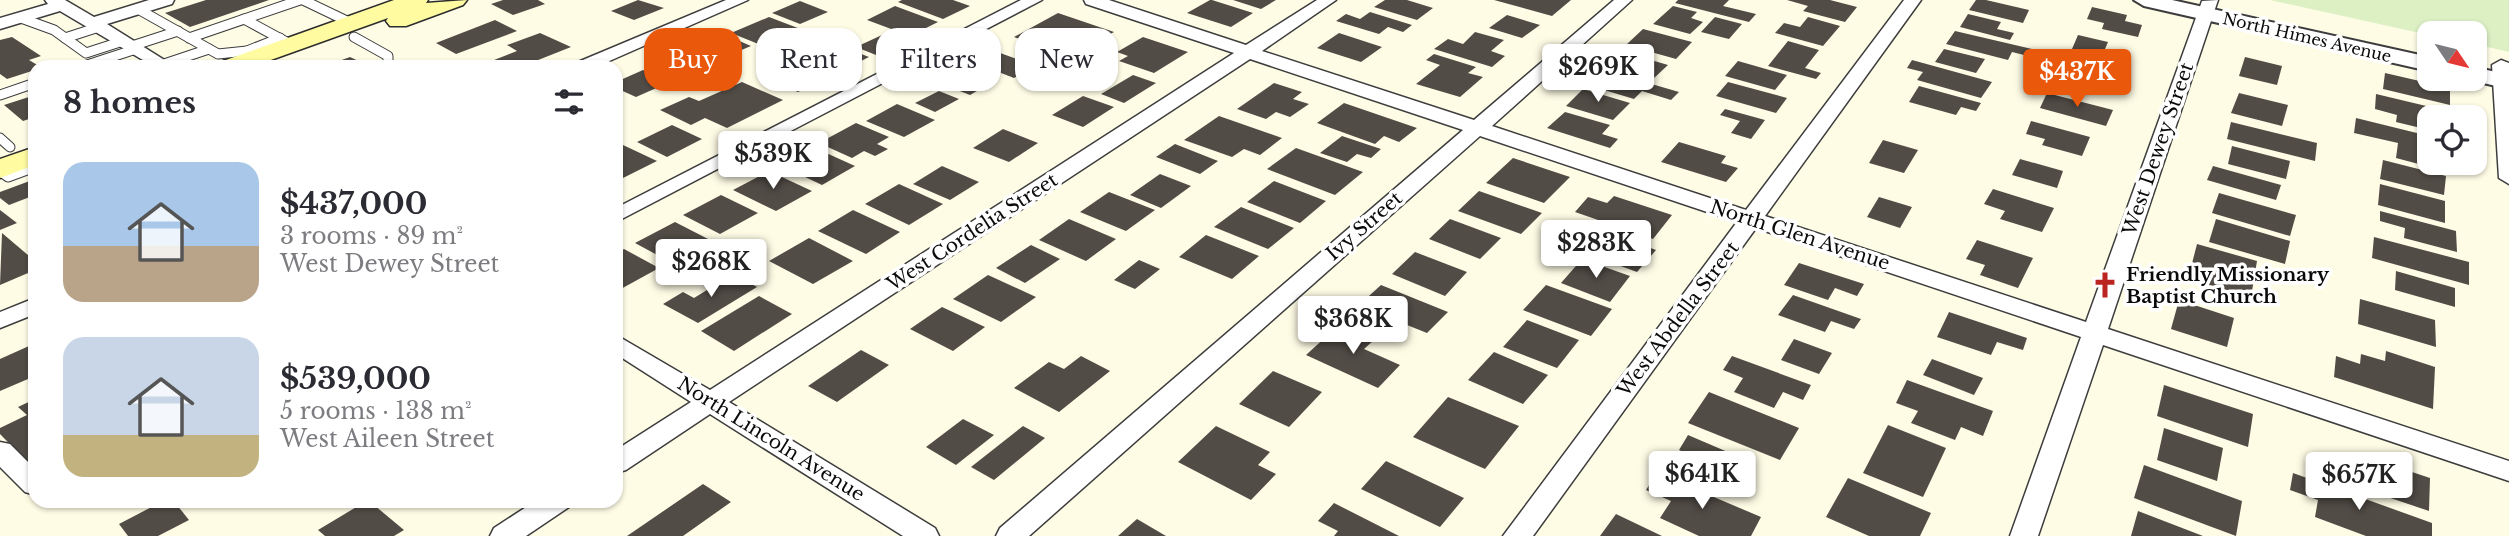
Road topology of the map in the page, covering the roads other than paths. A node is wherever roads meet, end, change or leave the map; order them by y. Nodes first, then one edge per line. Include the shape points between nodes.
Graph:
1 (166, 0) edge
2 (301, 0) edge
3 (416, 0) edge
4 (455, 0) edge
5 (740, 0) edge
6 (1034, 0) edge
7 (1091, 0) edge
8 (1328, 0) edge
9 (1624, 0) edge
10 (1913, 0) edge
11 (2144, 0) edge
12 (57, 3) edge
13 (2207, 5) edge
14 (138, 9) junction
15 (21, 18) junction
16 (244, 19) junction
17 (0, 24) edge
18 (96, 25) junction
19 (353, 30) junction
20 (178, 31) junction
21 (65, 38) junction
22 (189, 38) junction
23 (286, 42) junction
24 (130, 46) junction
25 (2417, 47) edge
26 (209, 49) junction
27 (1248, 52) junction
28 (246, 59) edge
29 (98, 60) edge
30 (153, 60) edge
31 (179, 60) edge
32 (388, 60) edge
33 (598, 60) edge
34 (2417, 61) edge
35 (2487, 65) edge
36 (2505, 73) edge
37 (2487, 74) edge
38 (28, 85) edge
39 (0, 95) edge
40 (1476, 128) junction
41 (11, 153) edge
42 (28, 170) edge
43 (2509, 178) edge
44 (623, 212) edge
45 (1752, 219) junction
46 (28, 308) edge
47 (0, 321) edge
48 (2094, 333) junction
49 (623, 347) edge
50 (711, 402) junction
51 (0, 452) edge
52 (623, 459) edge
53 (2509, 471) edge
54 (28, 478) edge
55 (547, 508) edge
56 (504, 536) edge
57 (925, 536) edge
58 (1010, 536) edge
59 (1517, 536) edge
60 (2024, 536) edge

1 - 14 street
2 - 16 lane
2 - 19 lane
3 - 19 main road
4 - 19 main road
5 - 33 street
6 - 44 street
7 - 27 street, North Glen Avenue
8 - 27 street, West Cordelia Street
9 - 40 street, Ivy Street
10 - 45 street, West Abdella Street
11 - 13 street, North Himes Avenue
12 - 15 street
12 - 18 street
13 - 25 street, North Himes Avenue
13 - 34 street, North Himes Avenue
13 - 48 street, West Dewey Street
14 - 18 street
14 - 20 lane
15 - 17 street
15 - 21 lane
16 - 22 lane
16 - 23 lane
18 - 21 lane
18 - 24 street
19 - 23 main road
19 - 28 main road
19 - 32 lane
20 - 22 lane
20 - 24 lane
21 - 24 lane via 86,53
22 - 26 lane
23 - 28 main road
24 - 29 lane
24 - 30 street
26 - 28 lane
26 - 31 lane
27 - 40 street, North Glen Avenue
27 - 50 street, West Cordelia Street
35 - 36 street
36 - 37 street
36 - 43 street
38 - 39 lane
40 - 45 street, North Glen Avenue
40 - 58 street, Ivy Street
41 - 42 lane via 8,177
45 - 48 street, North Glen Avenue
45 - 59 street, West Abdella Street
46 - 47 street
48 - 53 street, North Glen Avenue
48 - 60 street, West Dewey Street
49 - 50 street, North Lincoln Avenue
50 - 52 street, West Cordelia Street
50 - 57 street, North Lincoln Avenue
51 - 54 street
55 - 56 street

